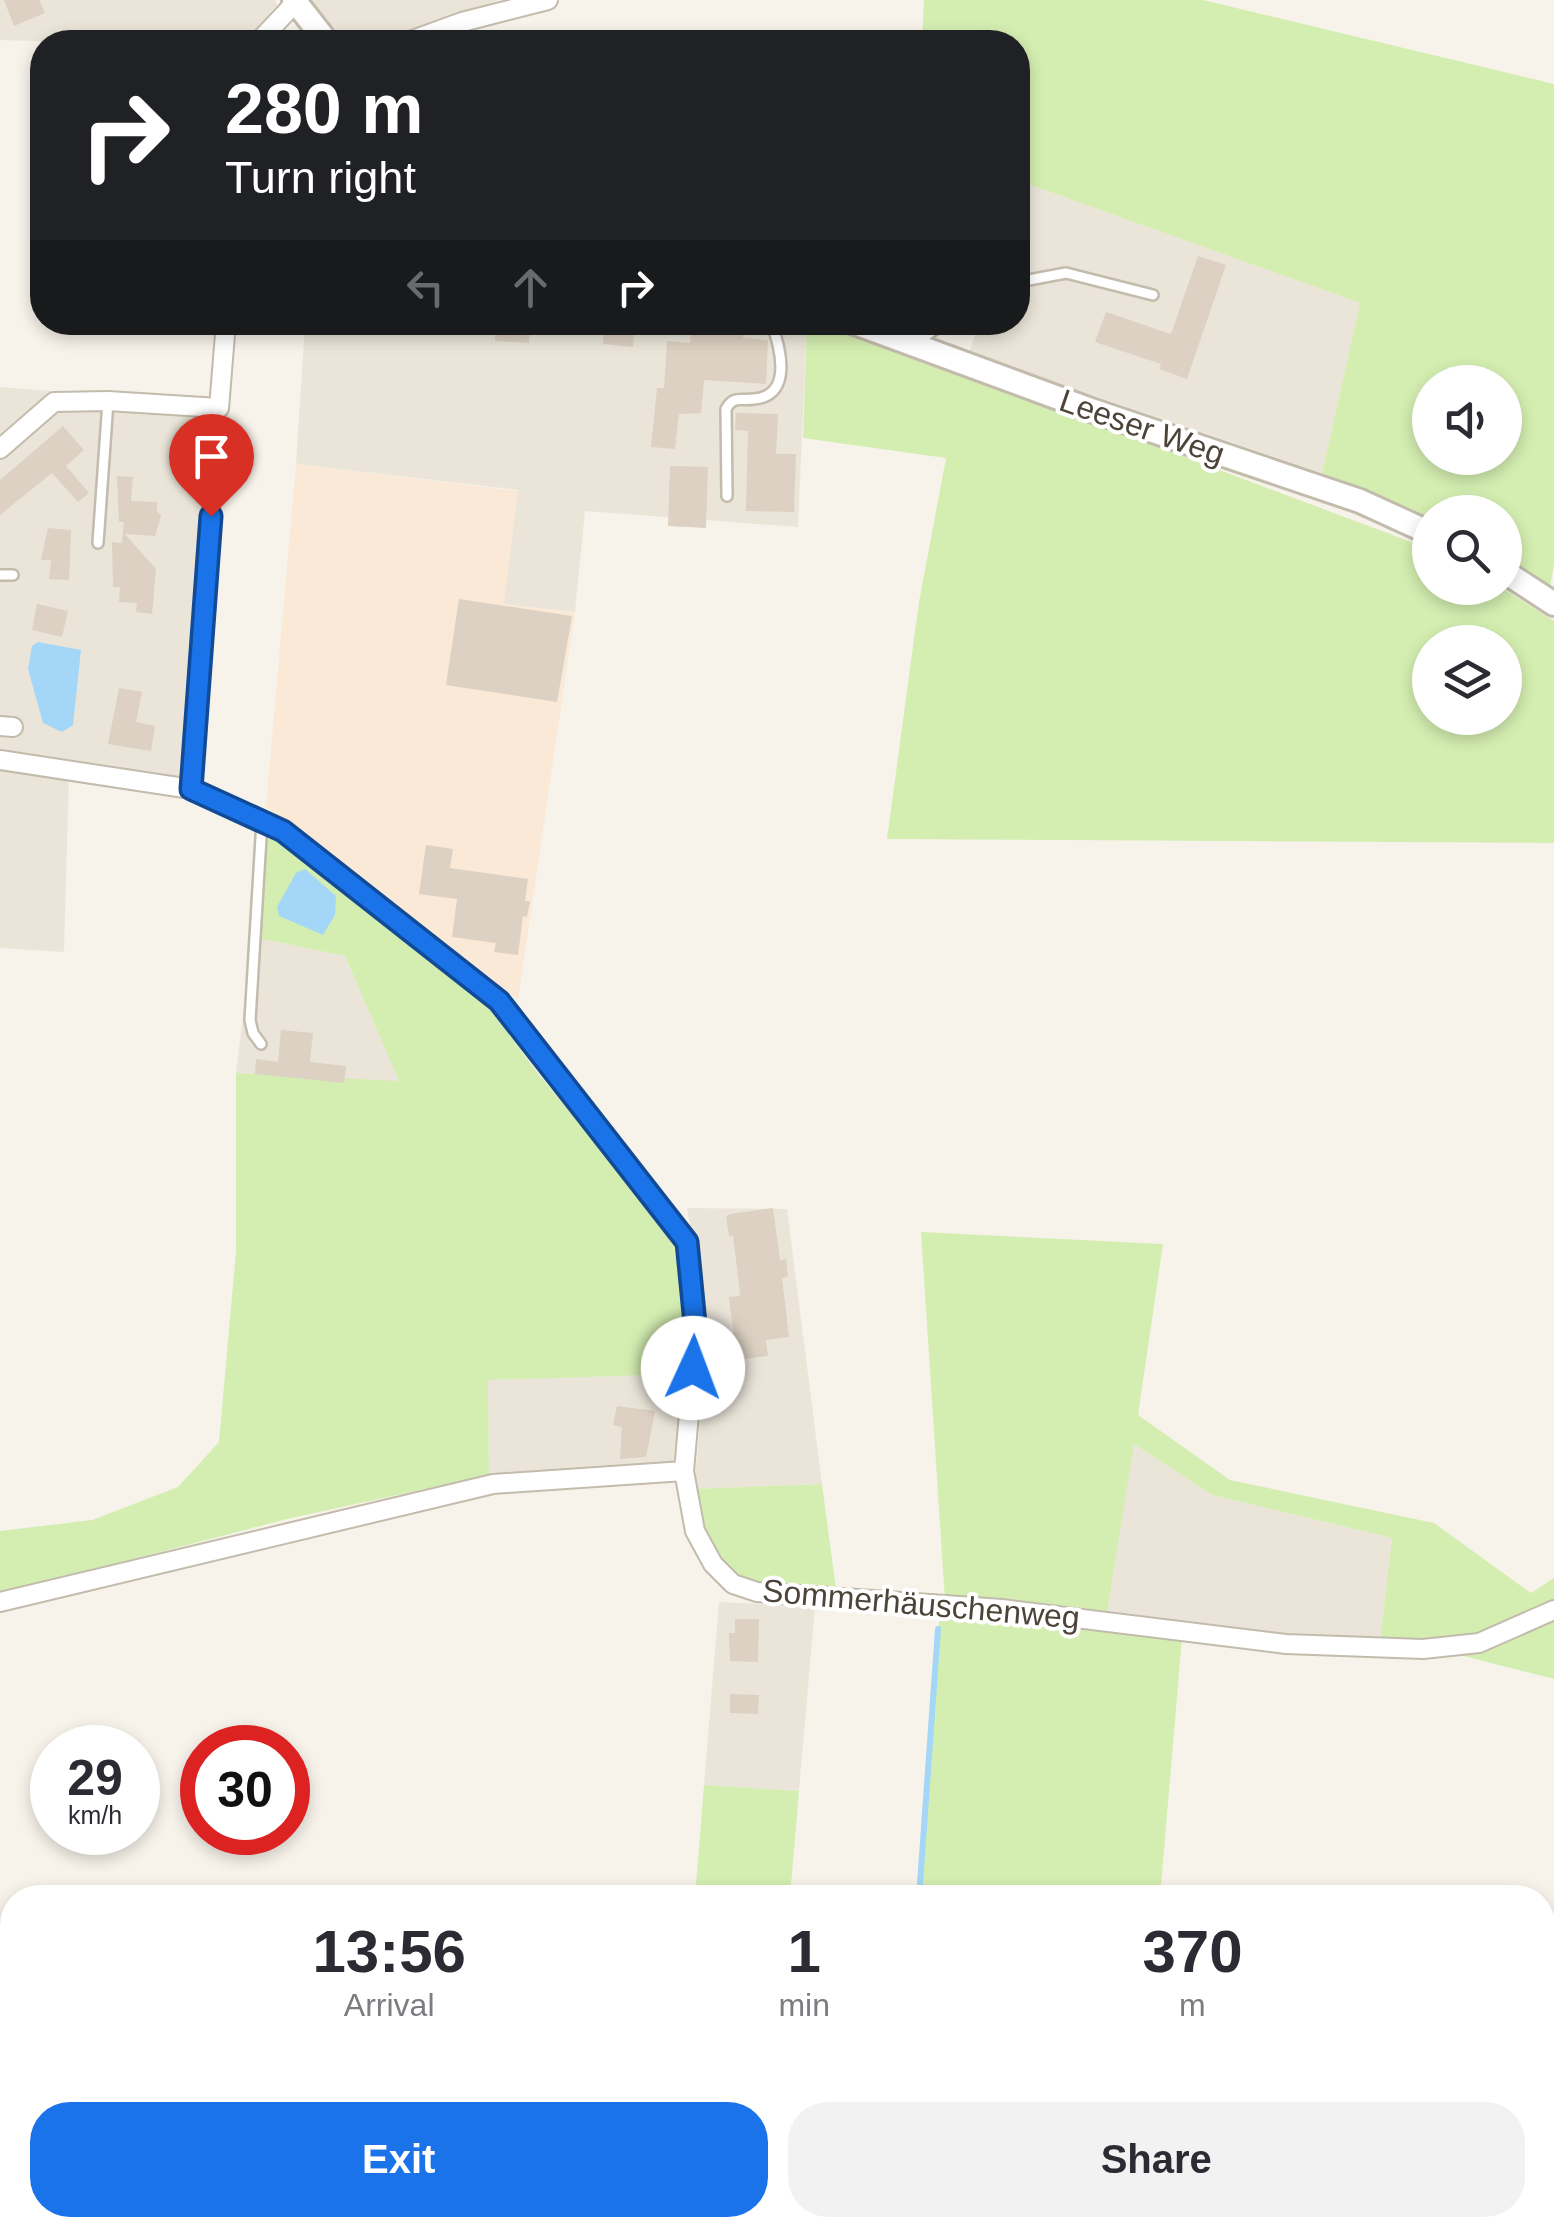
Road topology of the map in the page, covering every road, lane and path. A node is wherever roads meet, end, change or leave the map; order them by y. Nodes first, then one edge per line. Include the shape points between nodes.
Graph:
1 (548, 0) edge
2 (295, 2) edge
3 (269, 30) edge
4 (318, 30) edge
5 (440, 30) edge
6 (1030, 280) edge
7 (1153, 295) dead end
8 (225, 335) edge
9 (775, 335) edge
10 (884, 335) edge
11 (928, 335) edge
12 (912, 346) junction
13 (108, 401) junction
14 (219, 408) junction
15 (0, 448) edge
16 (727, 496) dead end
17 (1412, 525) edge
18 (98, 543) dead end
19 (0, 575) edge
20 (12, 576) dead end
21 (1522, 583) edge
22 (1554, 604) edge
23 (0, 760) edge
24 (191, 789) junction
25 (262, 821) junction
26 (261, 1044) dead end
27 (684, 1471) junction
28 (0, 1602) edge
29 (1554, 1610) edge

1 - 5 street
2 - 3 street
2 - 4 street
6 - 7 lane via 1066,273
8 - 14 street
9 - 16 lane via 782,361 776,387 755,400 731,401 726,409
10 - 12 street, Leeser Weg
11 - 12 lane
12 - 17 street, Leeser Weg
13 - 14 street
13 - 15 street via 54,402
13 - 18 lane
14 - 24 lane
19 - 20 lane
21 - 22 street
23 - 24 street, Sommerhäuschenweg
24 - 25 street, Sommerhäuschenweg
25 - 26 lane via 250,1020
25 - 27 street, Sommerhäuschenweg via 358,887 499,1001 687,1242 696,1334
27 - 28 street via 493,1484
27 - 29 street, Sommerhäuschenweg via 695,1531 713,1564 733,1584 757,1592 1020,1611 1286,1644 1422,1648 1478,1643

